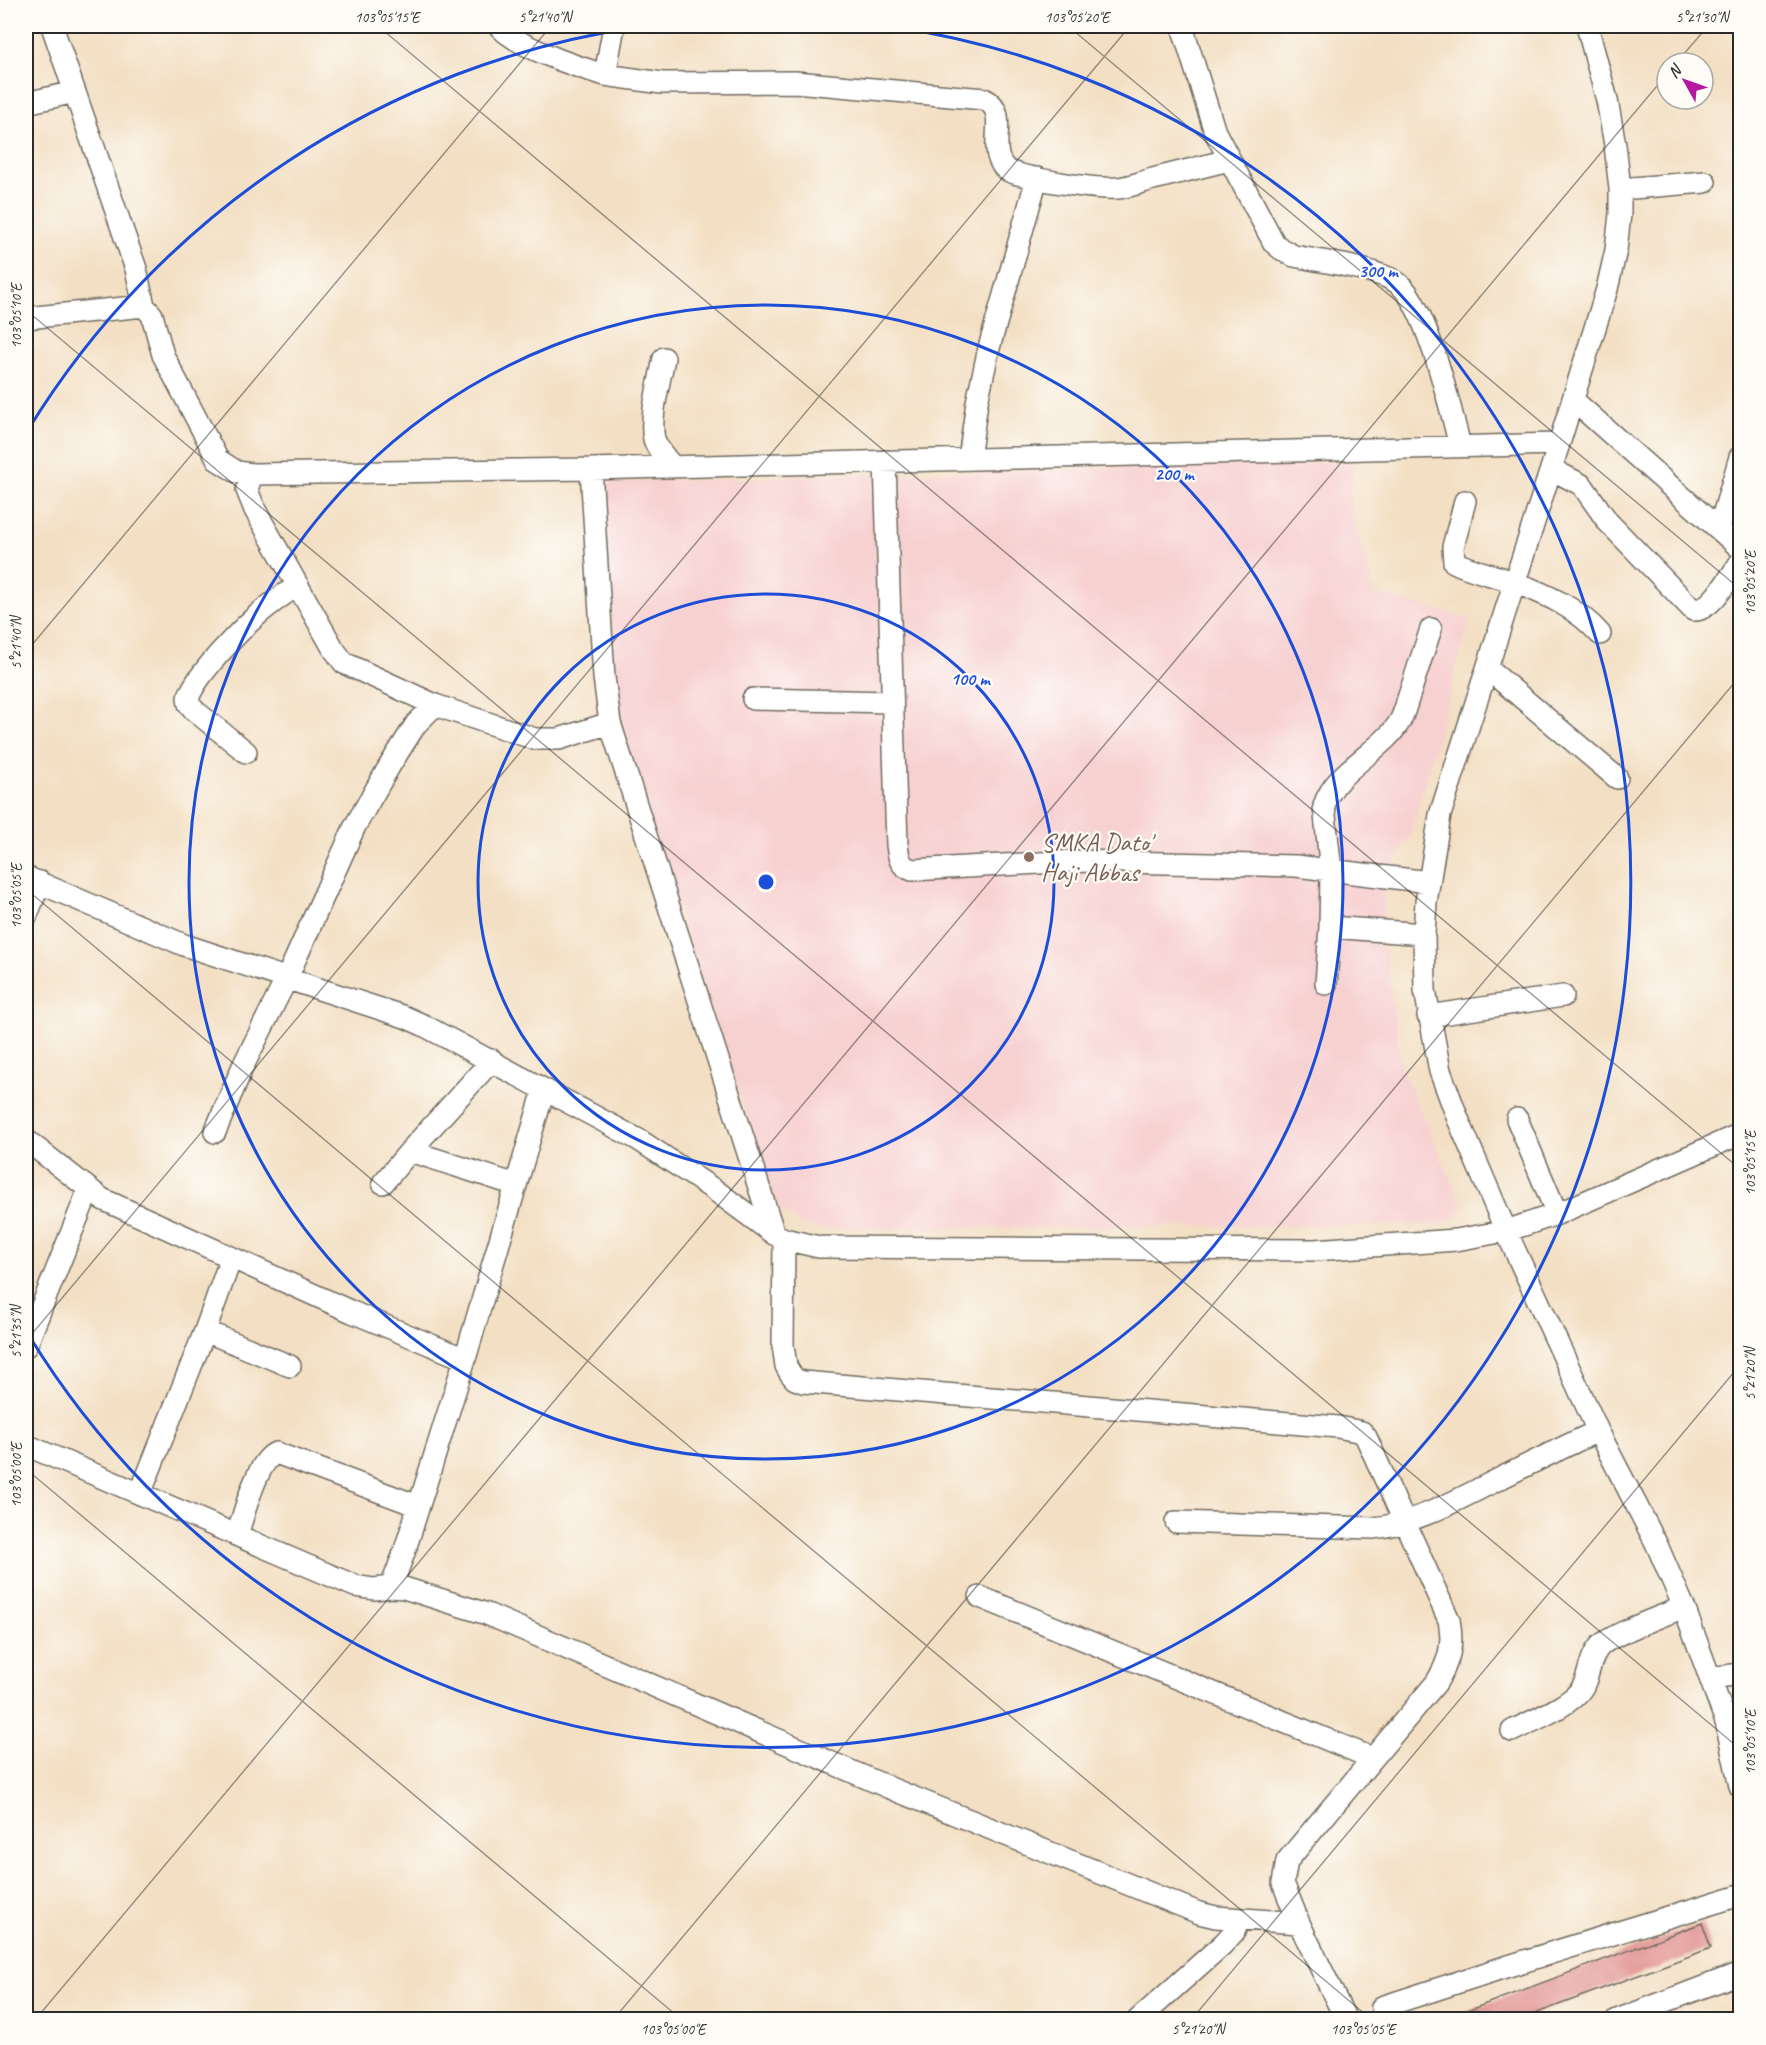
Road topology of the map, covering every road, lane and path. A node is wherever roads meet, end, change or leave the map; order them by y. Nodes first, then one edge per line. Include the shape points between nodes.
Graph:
1 (52, 26) edge
2 (499, 26) edge
3 (614, 26) edge
4 (1182, 26) edge
5 (1587, 26) edge
6 (605, 75) junction
7 (75, 92) junction
8 (26, 103) edge
9 (1229, 160) junction
10 (1037, 178) junction
11 (1705, 182) dead end
12 (1620, 189) junction
13 (144, 306) junction
14 (26, 318) edge
15 (664, 358) dead end
16 (1573, 399) junction
17 (654, 438) junction
18 (1560, 444) junction
19 (1460, 446) junction
20 (1740, 458) edge
21 (969, 459) junction
22 (885, 461) junction
23 (673, 467) junction
24 (633, 468) junction
25 (591, 469) junction
26 (1551, 469) junction
27 (252, 474) junction
28 (1465, 501) dead end
29 (1719, 529) junction
30 (1740, 548) edge
31 (1740, 562) edge
32 (1515, 583) junction
33 (297, 586) junction
34 (1431, 629) dead end
35 (1600, 634) dead end
36 (1488, 669) junction
37 (753, 699) dead end
38 (891, 702) junction
39 (435, 705) junction
40 (610, 723) junction
41 (246, 752) dead end
42 (1617, 778) dead end
43 (1331, 872) junction
44 (33, 880) edge
45 (1429, 882) junction
46 (26, 917) edge
47 (1330, 927) junction
48 (1424, 934) junction
49 (286, 980) junction
50 (1326, 984) dead end
51 (1563, 996) dead end
52 (1428, 1016) junction
53 (492, 1060) junction
54 (544, 1090) junction
55 (1517, 1119) dead end
56 (215, 1132) dead end
57 (26, 1140) edge
58 (1737, 1140) edge
59 (410, 1150) junction
60 (383, 1183) dead end
61 (516, 1185) junction
62 (89, 1189) junction
63 (1557, 1214) junction
64 (1506, 1231) junction
65 (779, 1237) junction
66 (231, 1258) junction
67 (205, 1331) junction
68 (26, 1346) edge
69 (465, 1359) junction
70 (291, 1366) dead end
71 (1598, 1431) junction
72 (26, 1445) edge
73 (140, 1494) junction
74 (418, 1506) junction
75 (1176, 1521) dead end
76 (1404, 1522) junction
77 (237, 1535) junction
78 (391, 1587) junction
79 (980, 1597) dead end
80 (1684, 1607) junction
81 (1740, 1674) edge
82 (1711, 1678) junction
83 (1512, 1731) dead end
84 (1372, 1758) junction
85 (1740, 1786) edge
86 (1740, 1895) edge
87 (1239, 1918) junction
88 (1299, 1923) junction
89 (1740, 1976) edge
90 (1382, 2007) dead end
91 (1138, 2019) edge
92 (1346, 2019) edge
93 (1617, 2019) edge

1 - 7 street
2 - 6 street via 545,53
3 - 6 street
4 - 9 street via 1215,132
5 - 12 street via 1607,100
6 - 10 street via 662,83 795,82 984,99 991,102 998,118 997,150 1001,165
7 - 8 street
7 - 13 street via 136,269
9 - 10 street via 1119,188
9 - 19 street via 1274,243 1281,249 1294,256 1381,275 1407,292 1437,359
10 - 21 street via 989,348 976,402
11 - 12 street
12 - 16 street via 1616,250
13 - 14 street
13 - 27 street via 152,315 163,355 218,460 237,472
15 - 17 street
16 - 18 street
16 - 29 street
17 - 23 street
17 - 24 street
18 - 19 street
18 - 26 street
19 - 21 street
20 - 29 street
21 - 22 street
22 - 23 street
22 - 38 street
23 - 24 street
24 - 25 street
25 - 27 street
25 - 40 street
26 - 31 street via 1582,485 1608,522 1693,610 1704,609 1711,602
26 - 32 street
27 - 33 street via 249,496
28 - 32 street via 1453,547 1454,562
29 - 30 street
32 - 35 street via 1574,609
32 - 36 street
33 - 39 street via 344,663
33 - 41 street via 244,625 202,674 188,698 195,711
34 - 43 street via 1400,720 1326,799
36 - 42 street
36 - 45 street via 1440,815
37 - 38 street
38 - 43 street via 897,845 904,867 912,870 1075,861 1296,866
39 - 40 street via 535,739 559,739
39 - 49 street via 416,723 355,826
40 - 65 street
43 - 45 street
43 - 47 street
44 - 46 street
44 - 49 street via 184,945
45 - 48 street
47 - 48 street
47 - 50 street
48 - 52 street
49 - 53 street via 405,1017
49 - 56 street
51 - 52 street
52 - 64 street via 1440,1071
53 - 54 street
53 - 59 street
54 - 61 street
54 - 65 street via 639,1140
55 - 63 street
57 - 62 street
58 - 63 street
59 - 60 street
59 - 61 street
61 - 69 street
62 - 66 street via 102,1199
62 - 68 street
63 - 64 street
64 - 65 street via 1456,1240 1314,1250 819,1247
64 - 71 street
65 - 76 street via 783,1345 786,1366 795,1379 1355,1429 1371,1445
66 - 67 street
66 - 69 street
67 - 70 street
67 - 73 street
69 - 74 street
71 - 76 street
71 - 80 street
72 - 73 street
73 - 77 street
74 - 77 street via 276,1454 270,1455 261,1468
74 - 78 street
75 - 76 street via 1373,1528
76 - 84 street via 1449,1620 1451,1648 1436,1683
77 - 78 street via 355,1586
78 - 87 street via 487,1614 890,1788 1124,1883 1208,1916
79 - 84 street
80 - 82 street
80 - 83 street via 1601,1645 1577,1695
81 - 82 street
82 - 85 street via 1726,1722
84 - 88 street via 1287,1861 1283,1883
86 - 90 street
87 - 88 street
87 - 91 street via 1228,1938
88 - 92 street
89 - 93 street

